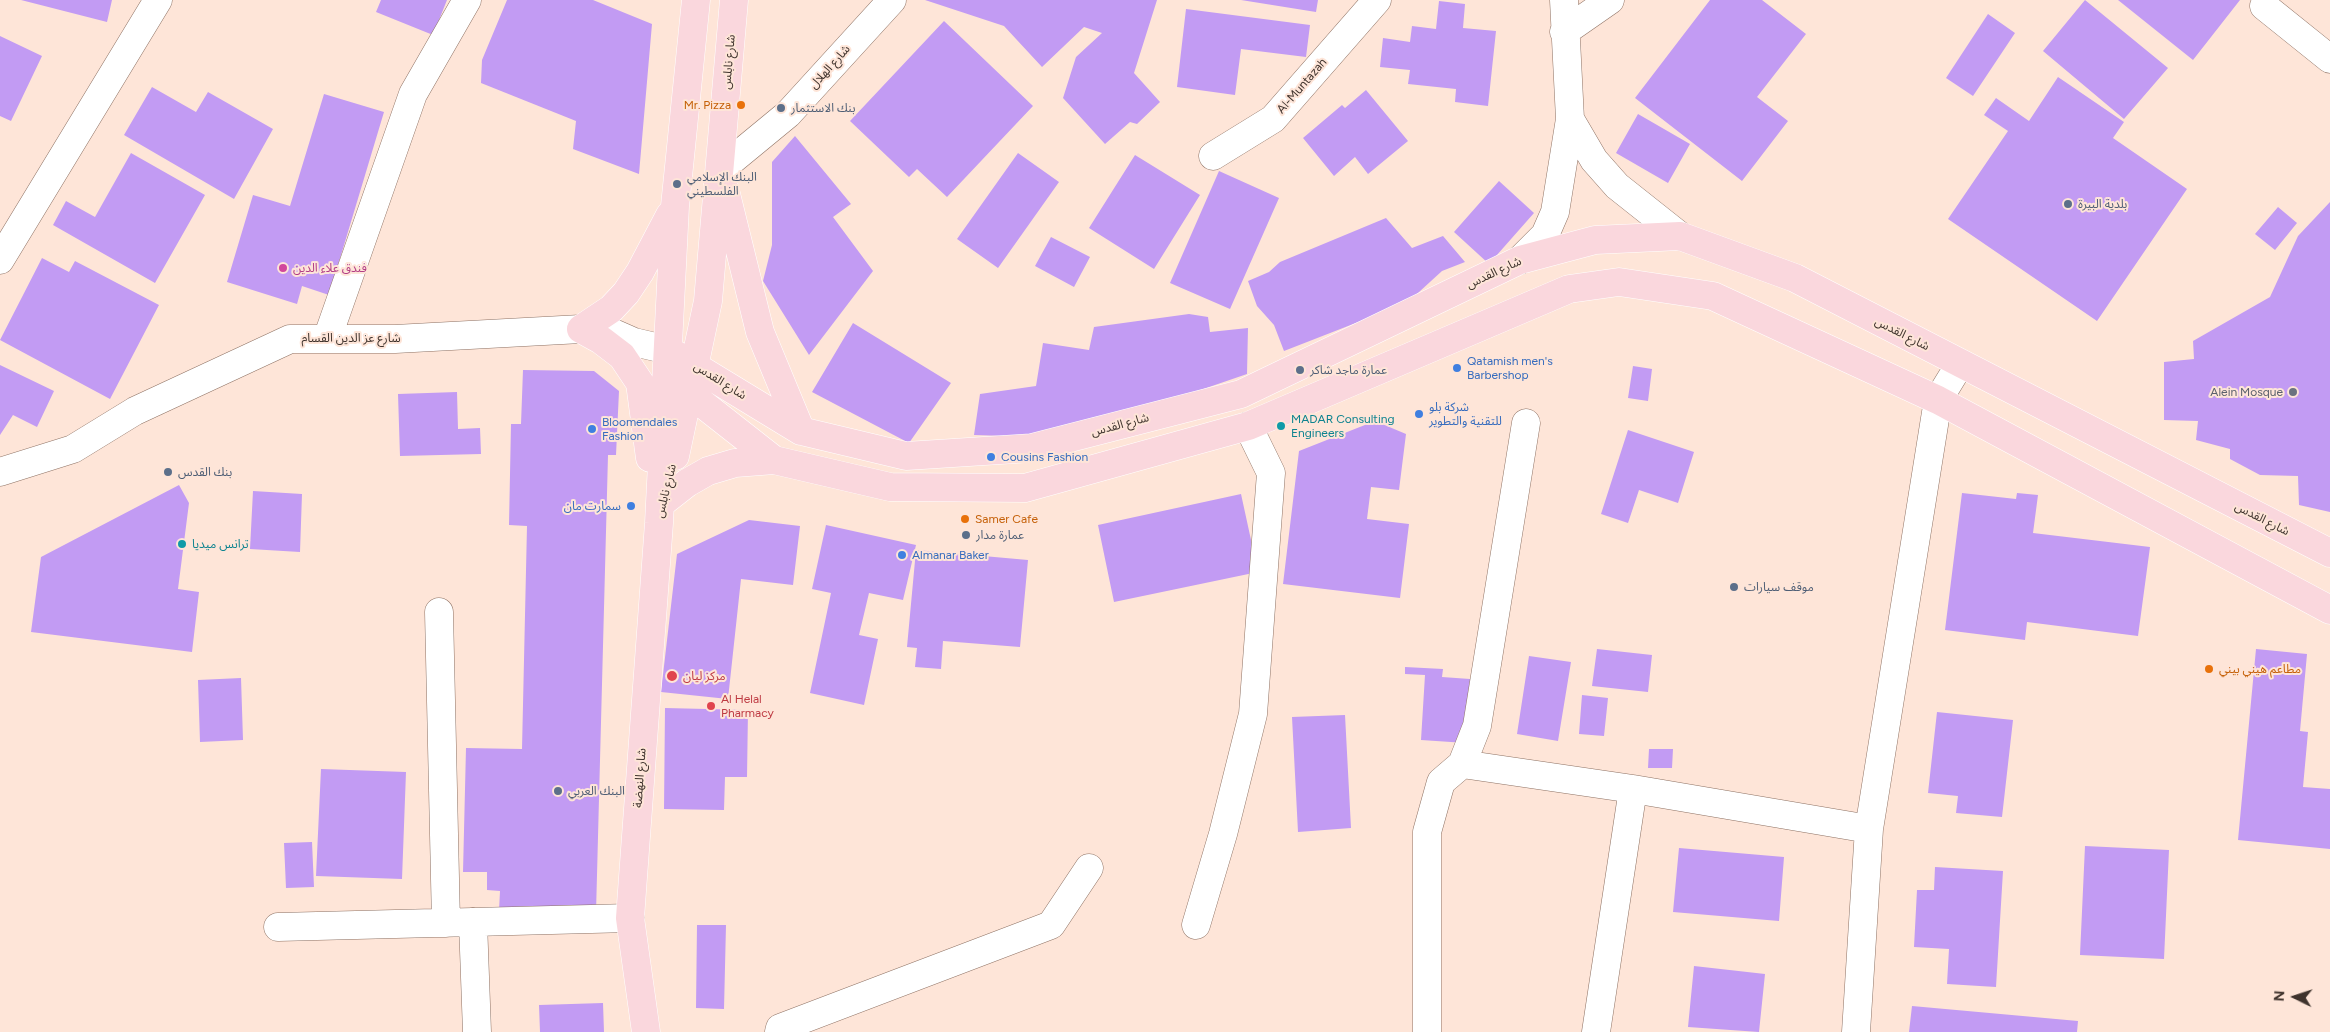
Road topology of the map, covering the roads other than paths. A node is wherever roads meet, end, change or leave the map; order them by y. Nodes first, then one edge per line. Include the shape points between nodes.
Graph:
1 (158, 0) edge
2 (467, 0) edge
3 (696, 0) edge
4 (734, 0) edge
5 (892, 0) edge
6 (1377, 0) edge
7 (1564, 0) edge
8 (1610, 0) edge
9 (2264, 6) dead end
10 (1564, 32) junction
11 (2330, 59) edge
12 (1570, 119) junction
13 (1213, 156) dead end
14 (720, 170) junction
15 (675, 206) junction
16 (1680, 236) junction
17 (0, 260) edge
18 (1520, 260) junction
19 (581, 329) junction
20 (327, 339) junction
21 (668, 350) junction
22 (1960, 364) junction
23 (695, 366) junction
24 (690, 394) junction
25 (1938, 400) junction
26 (1526, 423) dead end
27 (1248, 426) junction
28 (801, 431) junction
29 (774, 460) junction
30 (0, 472) edge
31 (662, 512) junction
32 (2330, 553) edge
33 (2330, 610) edge
34 (439, 612) dead end
35 (1462, 764) junction
36 (1633, 789) junction
37 (1870, 829) junction
38 (1089, 868) dead end
39 (630, 918) junction
40 (474, 922) junction
41 (446, 923) junction
42 (1196, 925) dead end
43 (278, 927) dead end
44 (477, 1032) edge
45 (646, 1032) edge
46 (779, 1032) edge
47 (1427, 1032) edge
48 (1596, 1032) edge
49 (1856, 1032) edge

1 - 17 street
2 - 20 street via 413,94
3 - 15 main road, شارع نابلس
4 - 14 main road, شارع نابلس
5 - 14 street, شارع الهلال via 788,114
6 - 13 street, Al-Muntazah via 1273,120
7 - 10 street
8 - 10 street
9 - 11 street
10 - 12 street
12 - 16 street via 1594,160 1617,186
12 - 18 street via 1555,212 1545,235
14 - 23 main road, شارع نابلس via 708,301
14 - 28 main road via 760,332
15 - 19 main road via 626,293 611,309
15 - 21 main road, شارع نابلس
16 - 18 main road, شارع القدس via 1595,240
16 - 22 main road, شارع القدس via 1794,278
18 - 28 main road, شارع القدس via 1241,394 1031,448 906,456
19 - 20 street, شارع عز الدين القسام via 395,339
19 - 21 street, شارع عز الدين القسام via 609,331 634,342
19 - 31 main road via 622,356 640,383
20 - 30 street, شارع عز الدين القسام via 290,338 135,411 72,449
21 - 23 main road, شارع القدس
21 - 24 main road
21 - 31 main road, شارع نابلس
22 - 25 street
22 - 32 main road, شارع القدس
23 - 24 main road, شارع نابلس
23 - 28 main road, شارع القدس
24 - 29 main road
24 - 31 main road, شارع نابلس
25 - 27 main road via 1713,296 1619,282 1569,289
25 - 33 main road
25 - 37 street
26 - 35 street via 1477,726
27 - 29 main road via 1025,488 890,487
27 - 42 street via 1271,473 1252,714 1223,834
29 - 31 main road via 735,463 708,471 687,483
31 - 39 main road, شارع النهضة
34 - 41 street
35 - 36 street
35 - 47 street via 1441,782 1427,832
36 - 37 street
36 - 48 street
37 - 49 street
38 - 46 street via 1051,925 780,1028
39 - 40 street
39 - 45 main road, شارع النهضة
40 - 41 street
40 - 44 street
41 - 43 street

